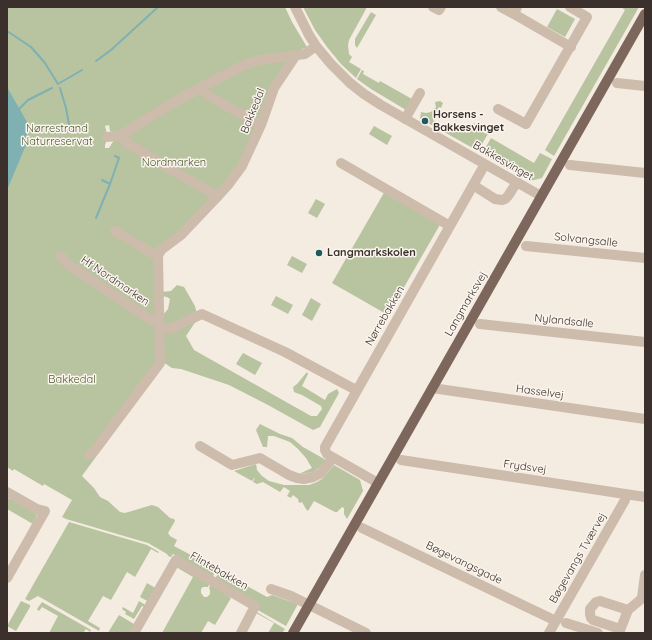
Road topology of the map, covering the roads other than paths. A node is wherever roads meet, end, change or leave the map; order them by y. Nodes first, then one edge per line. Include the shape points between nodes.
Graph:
1 (295, 7) edge
2 (433, 7) edge
3 (440, 7) edge
4 (501, 7) edge
5 (570, 7) edge
6 (516, 10) edge
7 (645, 14) edge
8 (316, 46) junction
9 (571, 47) junction
10 (296, 55) junction
11 (617, 83) dead end
12 (645, 86) edge
13 (202, 87) junction
14 (420, 93) dead end
15 (498, 109) dead end
16 (405, 119) junction
17 (261, 125) junction
18 (124, 133) junction
19 (107, 137) dead end
20 (341, 164) dead end
21 (485, 164) junction
22 (570, 166) dead end
23 (645, 173) edge
24 (517, 182) junction
25 (473, 185) junction
26 (218, 196) junction
27 (541, 196) junction
28 (450, 226) junction
29 (115, 231) dead end
30 (526, 246) dead end
31 (61, 256) dead end
32 (158, 256) junction
33 (645, 258) edge
34 (159, 324) junction
35 (480, 324) dead end
36 (645, 342) edge
37 (432, 388) junction
38 (356, 390) junction
39 (645, 419) edge
40 (200, 446) dead end
41 (89, 455) dead end
42 (333, 458) junction
43 (401, 460) dead end
44 (378, 483) junction
45 (626, 494) junction
46 (10, 495) edge
47 (645, 497) edge
48 (362, 528) dead end
49 (645, 575) edge
50 (7, 578) edge
51 (271, 589) dead end
52 (308, 605) junction
53 (628, 610) junction
54 (556, 621) junction
55 (566, 623) dead end
56 (620, 631) edge
57 (134, 633) edge
58 (240, 633) edge
59 (293, 633) edge
60 (366, 633) edge
61 (549, 633) edge
62 (598, 633) edge

1 - 8 street, Bakkesvinget
2 - 3 street via 439,10
4 - 6 street
5 - 9 street via 587,17
6 - 9 street
7 - 27 main road, Langmarksvej
8 - 10 street via 305,54
8 - 16 street, Bakkesvinget via 350,83
9 - 15 street via 526,124
10 - 13 street via 259,60 244,65
10 - 17 street, Bakkedal via 274,88
11 - 12 street
13 - 17 street via 209,96
13 - 18 street
14 - 16 street
16 - 21 street, Bakkesvinget
17 - 26 street, Bakkedal via 242,166
18 - 19 street
18 - 26 street via 127,143
20 - 28 street
21 - 24 street, Bakkesvinget
21 - 25 street, Nørrebakken
22 - 23 street
24 - 25 street via 508,196 502,200 495,199
24 - 27 street, Bakkesvinget
25 - 28 street, Nørrebakken
26 - 32 street, Bakkedal via 181,235 161,250
27 - 37 main road, Langmarksvej
28 - 38 street, Nørrebakken
29 - 32 street
30 - 33 street, Solvangsalle
31 - 34 street, Hf Nordmarken via 68,264
32 - 34 street
34 - 38 street via 172,328 202,314 285,352
34 - 41 street via 160,363
35 - 36 street, Nylandsalle
37 - 39 street, Hasselvej
37 - 44 main road, Langmarksvej
38 - 42 street, Nørrebakken via 325,447 327,454
40 - 42 street via 232,465 260,458 289,475 304,479 321,473
42 - 44 street
43 - 45 street, Frydsvej
44 - 52 main road, Langmarksvej
45 - 47 street, Frydsvej
45 - 54 street, Bøgevangs Tværvej via 625,500
46 - 50 street via 45,511
48 - 54 street, Bøgevangsgade
49 - 53 street via 642,598
51 - 52 street
52 - 59 main road, Langmarksvej
52 - 60 street
53 - 56 street
53 - 56 street via 600,601 590,609 593,620
54 - 61 street, Bøgevangs Tværvej
55 - 62 street
57 - 58 street, Flintebakken via 176,560 256,606

